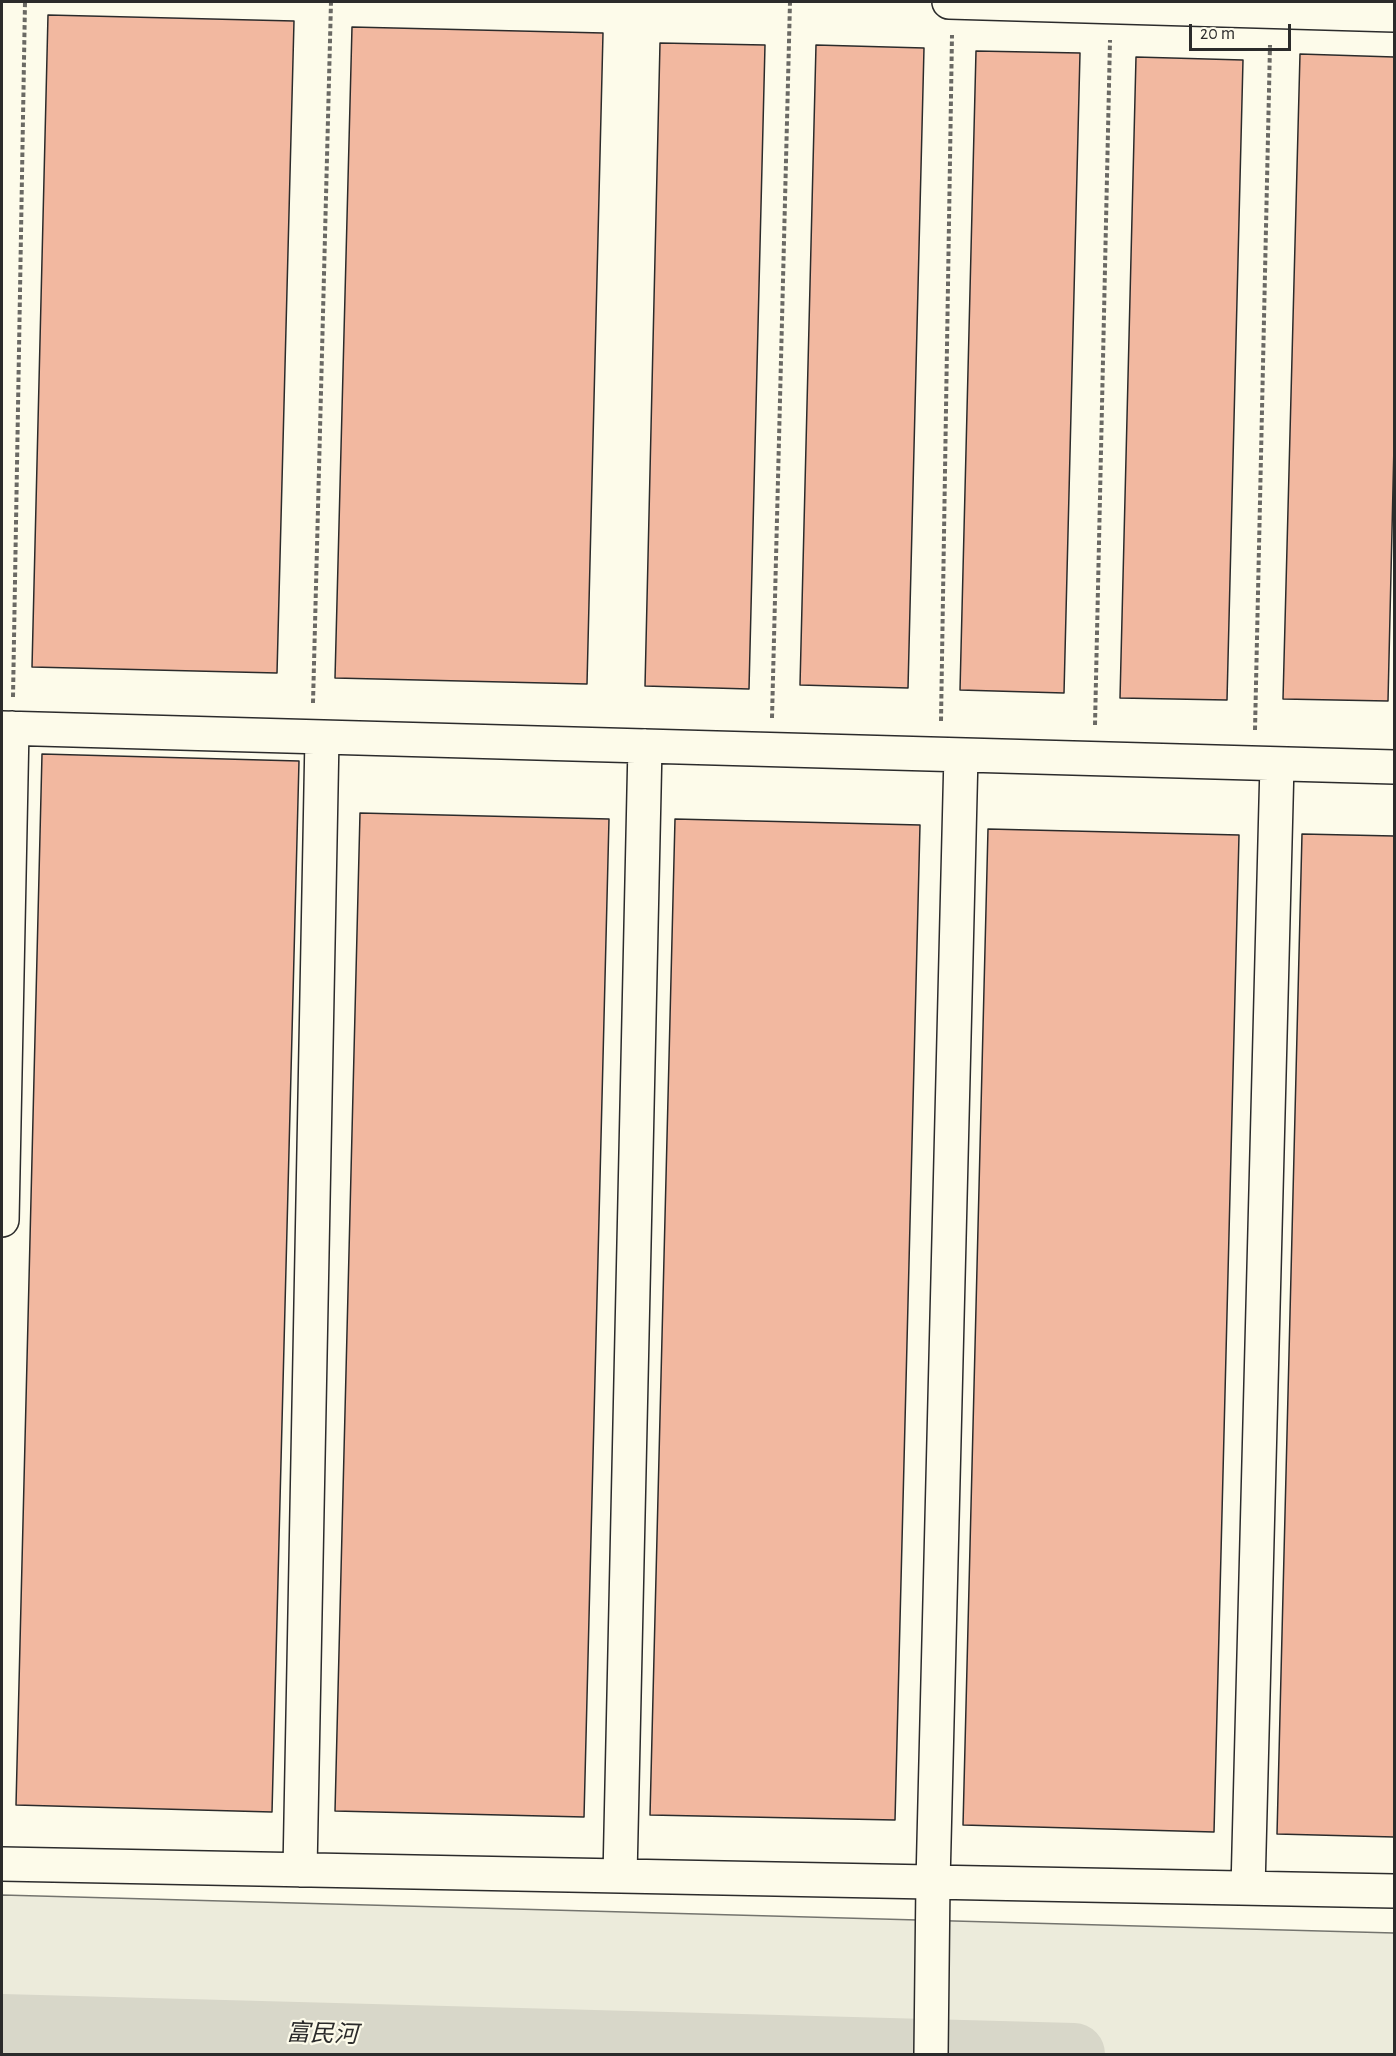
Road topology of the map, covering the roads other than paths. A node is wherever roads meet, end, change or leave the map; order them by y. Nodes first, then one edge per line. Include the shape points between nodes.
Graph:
1 (951, 2) edge
2 (1395, 15) edge
3 (7, 728) edge
4 (317, 737) junction
5 (645, 746) junction
6 (950, 755) junction
7 (1266, 764) junction
8 (1395, 767) edge
9 (2, 1220) edge
10 (2, 1864) edge
11 (300, 1870) junction
12 (620, 1876) junction
13 (933, 1882) junction
14 (1248, 1888) junction
15 (1395, 1891) edge
16 (931, 2055) edge

1 - 2 lane
3 - 4 lane
3 - 9 lane
4 - 5 lane
4 - 11 lane
5 - 6 lane
5 - 12 lane
6 - 7 lane
6 - 13 lane
7 - 8 lane
7 - 14 lane
10 - 11 lane
11 - 12 lane
12 - 13 lane
13 - 14 lane
13 - 16 lane
14 - 15 lane

